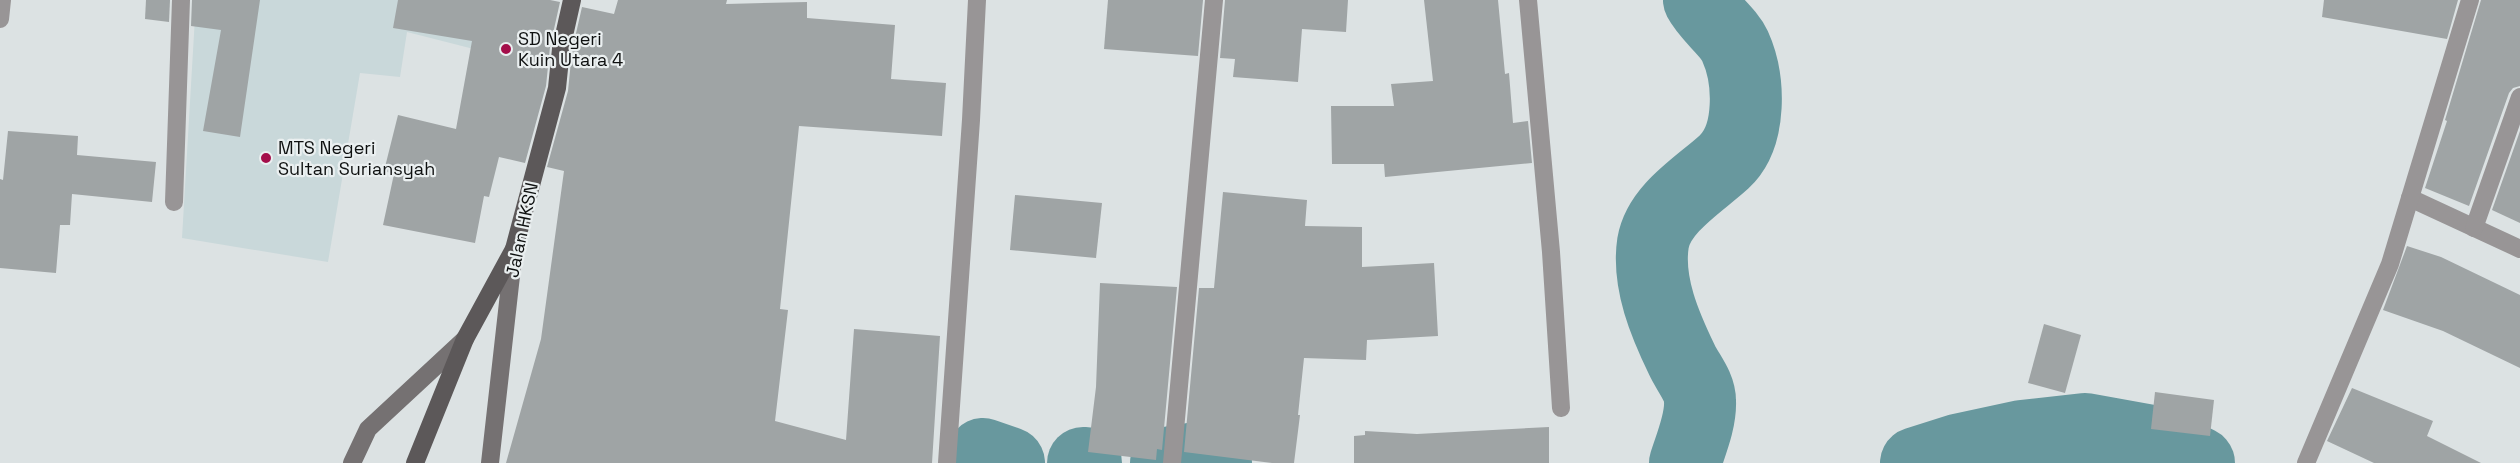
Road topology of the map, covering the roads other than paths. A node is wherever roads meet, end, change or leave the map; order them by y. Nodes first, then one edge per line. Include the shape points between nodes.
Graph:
1 (2, 0) edge
2 (181, 0) edge
3 (572, 0) edge
4 (977, 0) edge
5 (1214, 0) edge
6 (1528, 0) edge
7 (2470, 0) edge
8 (0, 20) edge
9 (2520, 97) edge
10 (2410, 198) junction
11 (174, 202) dead end
12 (2474, 228) junction
13 (514, 249) junction
14 (2520, 249) edge
15 (465, 339) junction
16 (1561, 408) dead end
17 (352, 463) edge
18 (415, 463) edge
19 (490, 463) edge
20 (947, 463) edge
21 (1172, 463) edge
22 (2306, 463) edge

1 - 8 street
2 - 11 street
3 - 13 main road, Jalan HKSN via 557,88
4 - 20 street
5 - 21 street
6 - 16 street
7 - 10 street
9 - 12 street
10 - 12 street
10 - 22 street via 2390,264
12 - 14 street
13 - 15 main road
13 - 19 street, Jalan HKSN
15 - 17 street via 368,429
15 - 18 main road

